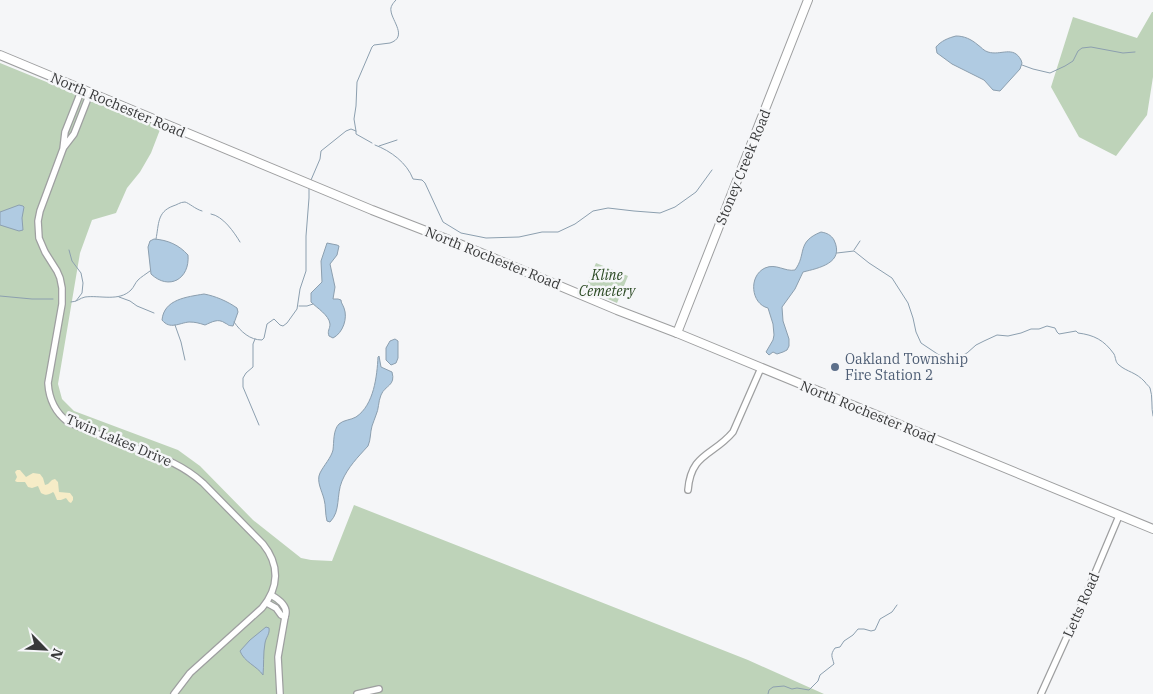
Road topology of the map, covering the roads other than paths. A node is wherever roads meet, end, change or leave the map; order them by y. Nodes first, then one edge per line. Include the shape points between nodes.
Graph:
1 (808, 0) edge
2 (0, 55) edge
3 (82, 89) junction
4 (90, 92) junction
5 (63, 149) junction
6 (677, 333) junction
7 (761, 368) junction
8 (688, 490) dead end
9 (1119, 516) junction
10 (1153, 530) edge
11 (271, 596) junction
12 (267, 603) junction
13 (285, 617) junction
14 (379, 689) dead end
15 (174, 694) edge
16 (280, 694) edge
17 (357, 694) edge
18 (1041, 694) edge

1 - 6 main road, Stoney Creek Road
2 - 3 main road, North Rochester Road
3 - 4 main road, North Rochester Road
3 - 5 street, Twin Lakes Drive via 65,132
4 - 5 street, Twin Lakes Drive via 74,134
4 - 6 main road, North Rochester Road
5 - 11 street, Twin Lakes Drive via 38,221 41,245 62,284 62,304 48,384 52,401 68,422 173,462 203,483 269,552 275,578
6 - 7 main road, North Rochester Road
7 - 8 street via 732,432 694,466
7 - 9 main road, North Rochester Road
9 - 10 main road, North Rochester Road
9 - 18 street, Letts Road
11 - 12 street, Twin Lakes Drive
11 - 13 street via 280,600 286,609
12 - 13 street
12 - 15 street, Twin Lakes Drive via 190,673
13 - 16 street via 278,657
14 - 17 street

